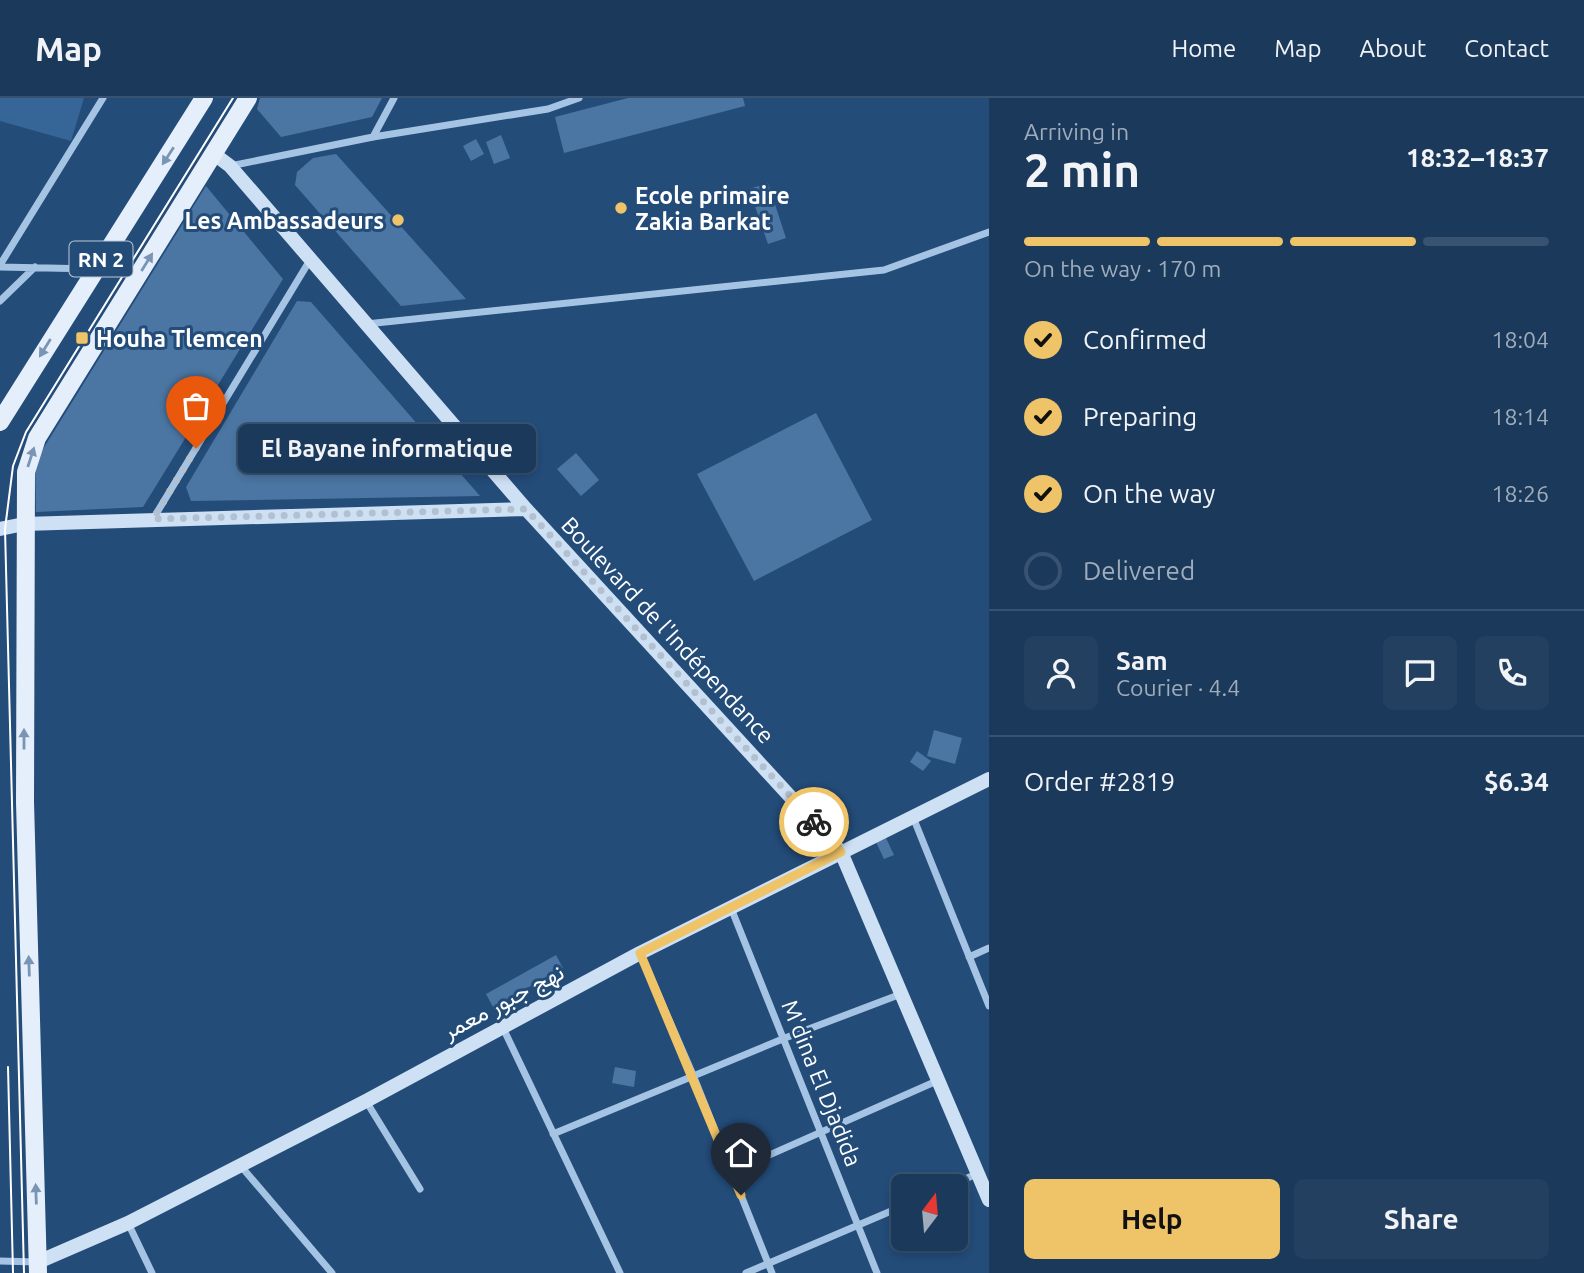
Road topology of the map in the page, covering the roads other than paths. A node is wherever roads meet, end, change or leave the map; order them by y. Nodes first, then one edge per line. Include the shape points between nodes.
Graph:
1 (103, 98) edge
2 (248, 98) edge
3 (394, 98) edge
4 (579, 98) edge
5 (199, 101) edge
6 (373, 137) junction
7 (214, 154) junction
8 (230, 166) junction
9 (989, 232) edge
10 (310, 259) junction
11 (0, 266) edge
12 (35, 267) junction
13 (95, 269) junction
14 (0, 301) edge
15 (366, 324) junction
16 (0, 422) edge
17 (526, 509) junction
18 (153, 519) junction
19 (24, 524) junction
20 (0, 529) edge
21 (989, 779) edge
22 (913, 817) junction
23 (841, 852) junction
24 (730, 908) junction
25 (989, 948) edge
26 (640, 953) junction
27 (969, 957) junction
28 (901, 994) junction
29 (989, 1006) edge
30 (503, 1028) junction
31 (785, 1038) junction
32 (693, 1075) junction
33 (939, 1080) junction
34 (366, 1101) junction
35 (822, 1133) junction
36 (553, 1134) junction
37 (239, 1165) junction
38 (732, 1172) junction
39 (978, 1173) junction
40 (968, 1177) edge
41 (420, 1189) dead end
42 (989, 1200) edge
43 (891, 1211) edge
44 (128, 1223) junction
45 (857, 1226) junction
46 (0, 1261) edge
47 (768, 1264) junction
48 (38, 1267) edge
49 (152, 1273) edge
50 (332, 1273) edge
51 (620, 1273) edge
52 (746, 1273) edge
53 (772, 1273) edge
54 (877, 1273) edge

1 - 11 street
2 - 7 main road, RN 2
3 - 6 street
4 - 6 street via 548,109
5 -> 13 main road, RN 2
6 - 8 street
7 - 8 street, Boulevard de l'Indépendance
19 -> 7 main road, RN 2 via 26,472 37,438
8 - 10 street, Boulevard de l'Indépendance
9 - 15 street via 884,270
10 - 15 street, Boulevard de l'Indépendance
10 - 18 street
11 - 12 street
12 - 13 street
12 - 14 street
13 -> 16 main road, RN 2
15 - 17 street, Boulevard de l'Indépendance
17 - 18 street
17 - 23 street, Boulevard de l'Indépendance
18 - 19 street
19 - 20 street
48 -> 19 main road via 24,802
21 - 22 street, نهج جبور معمر
22 - 23 street, نهج جبور معمر
22 - 27 street
23 - 24 street, نهج جبور معمر
23 - 28 street, Boulevard de l'Indépendance
24 - 26 street, نهج جبور معمر
24 - 31 street, M'dina El Djadida
25 - 27 street
26 - 30 street, نهج جبور معمر
26 - 32 street
27 - 29 street
28 - 31 street
28 - 33 street, Boulevard de l'Indépendance
30 - 34 street, نهج جبور معمر
30 - 36 street
31 - 32 street
31 - 35 street, M'dina El Djadida
32 - 36 street
32 - 38 street
33 - 35 street
33 - 39 street, Boulevard de l'Indépendance
34 - 37 street, نهج جبور معمر
34 - 41 street
35 - 38 street
35 - 45 street, M'dina El Djadida
36 - 51 street
37 - 44 street, نهج جبور معمر
37 - 50 street
38 - 47 street
39 - 40 street
39 - 42 street, Boulevard de l'Indépendance
43 - 45 street
44 - 48 street, نهج جبور معمر
44 - 49 street
45 - 47 street
45 - 54 street, M'dina El Djadida
46 - 48 street
47 - 52 street
47 - 53 street

